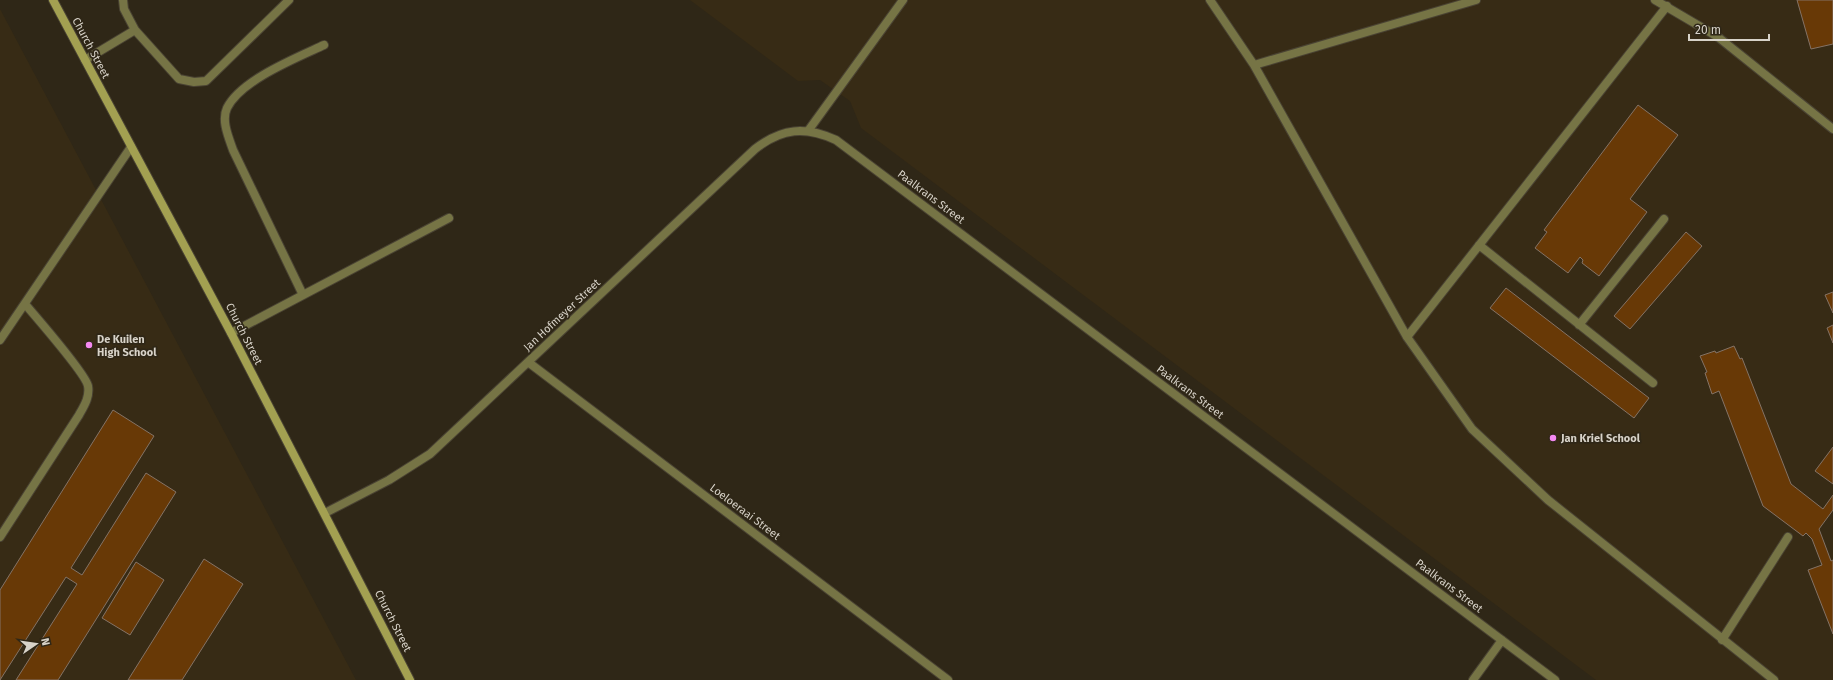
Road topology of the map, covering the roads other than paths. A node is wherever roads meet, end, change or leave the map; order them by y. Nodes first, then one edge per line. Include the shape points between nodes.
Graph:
1 (53, 0) edge
2 (123, 0) edge
3 (290, 0) edge
4 (903, 0) edge
5 (1210, 0) edge
6 (1476, 0) edge
7 (1655, 0) edge
8 (1667, 6) junction
9 (135, 30) junction
10 (324, 44) dead end
11 (85, 60) junction
12 (1254, 65) junction
13 (1833, 129) edge
14 (808, 130) junction
15 (131, 147) junction
16 (449, 218) dead end
17 (1664, 219) dead end
18 (1479, 246) junction
19 (303, 295) junction
20 (25, 304) junction
21 (1579, 325) junction
22 (231, 332) junction
23 (1407, 337) junction
24 (0, 340) edge
25 (528, 362) junction
26 (1653, 383) dead end
27 (325, 513) junction
28 (0, 537) edge
29 (1788, 537) dead end
30 (1502, 640) junction
31 (1722, 640) junction
32 (1770, 679) edge
33 (410, 680) edge
34 (948, 680) edge
35 (1473, 680) edge
36 (1555, 680) edge

1 - 11 street, Church Street
2 - 9 street via 124,9
3 - 9 street via 206,81 179,79
4 - 14 street
5 - 12 street
6 - 12 street
7 - 8 street
8 - 13 street via 1718,37
8 - 18 street
9 - 11 street
10 - 19 street via 258,78 238,93 226,109 225,128 233,150
11 - 15 street, Church Street
12 - 23 street
14 - 25 street, Jan Hofmeyer Street via 779,134 755,149
14 - 30 street, Paalkrans Street via 836,140
15 - 20 street
15 - 22 street, Church Street
16 - 19 street
17 - 21 street
18 - 21 street
18 - 23 street
19 - 22 street
20 - 24 street
20 - 28 street via 76,367 88,386 87,402
21 - 26 street
22 - 27 street, Church Street
23 - 31 street via 1472,429 1548,500
25 - 27 street, Jan Hofmeyer Street via 430,454 390,480
25 - 34 street, Loeloeraai Street
27 - 33 street, Church Street
29 - 31 street
30 - 35 street
30 - 36 street, Paalkrans Street
31 - 32 street

